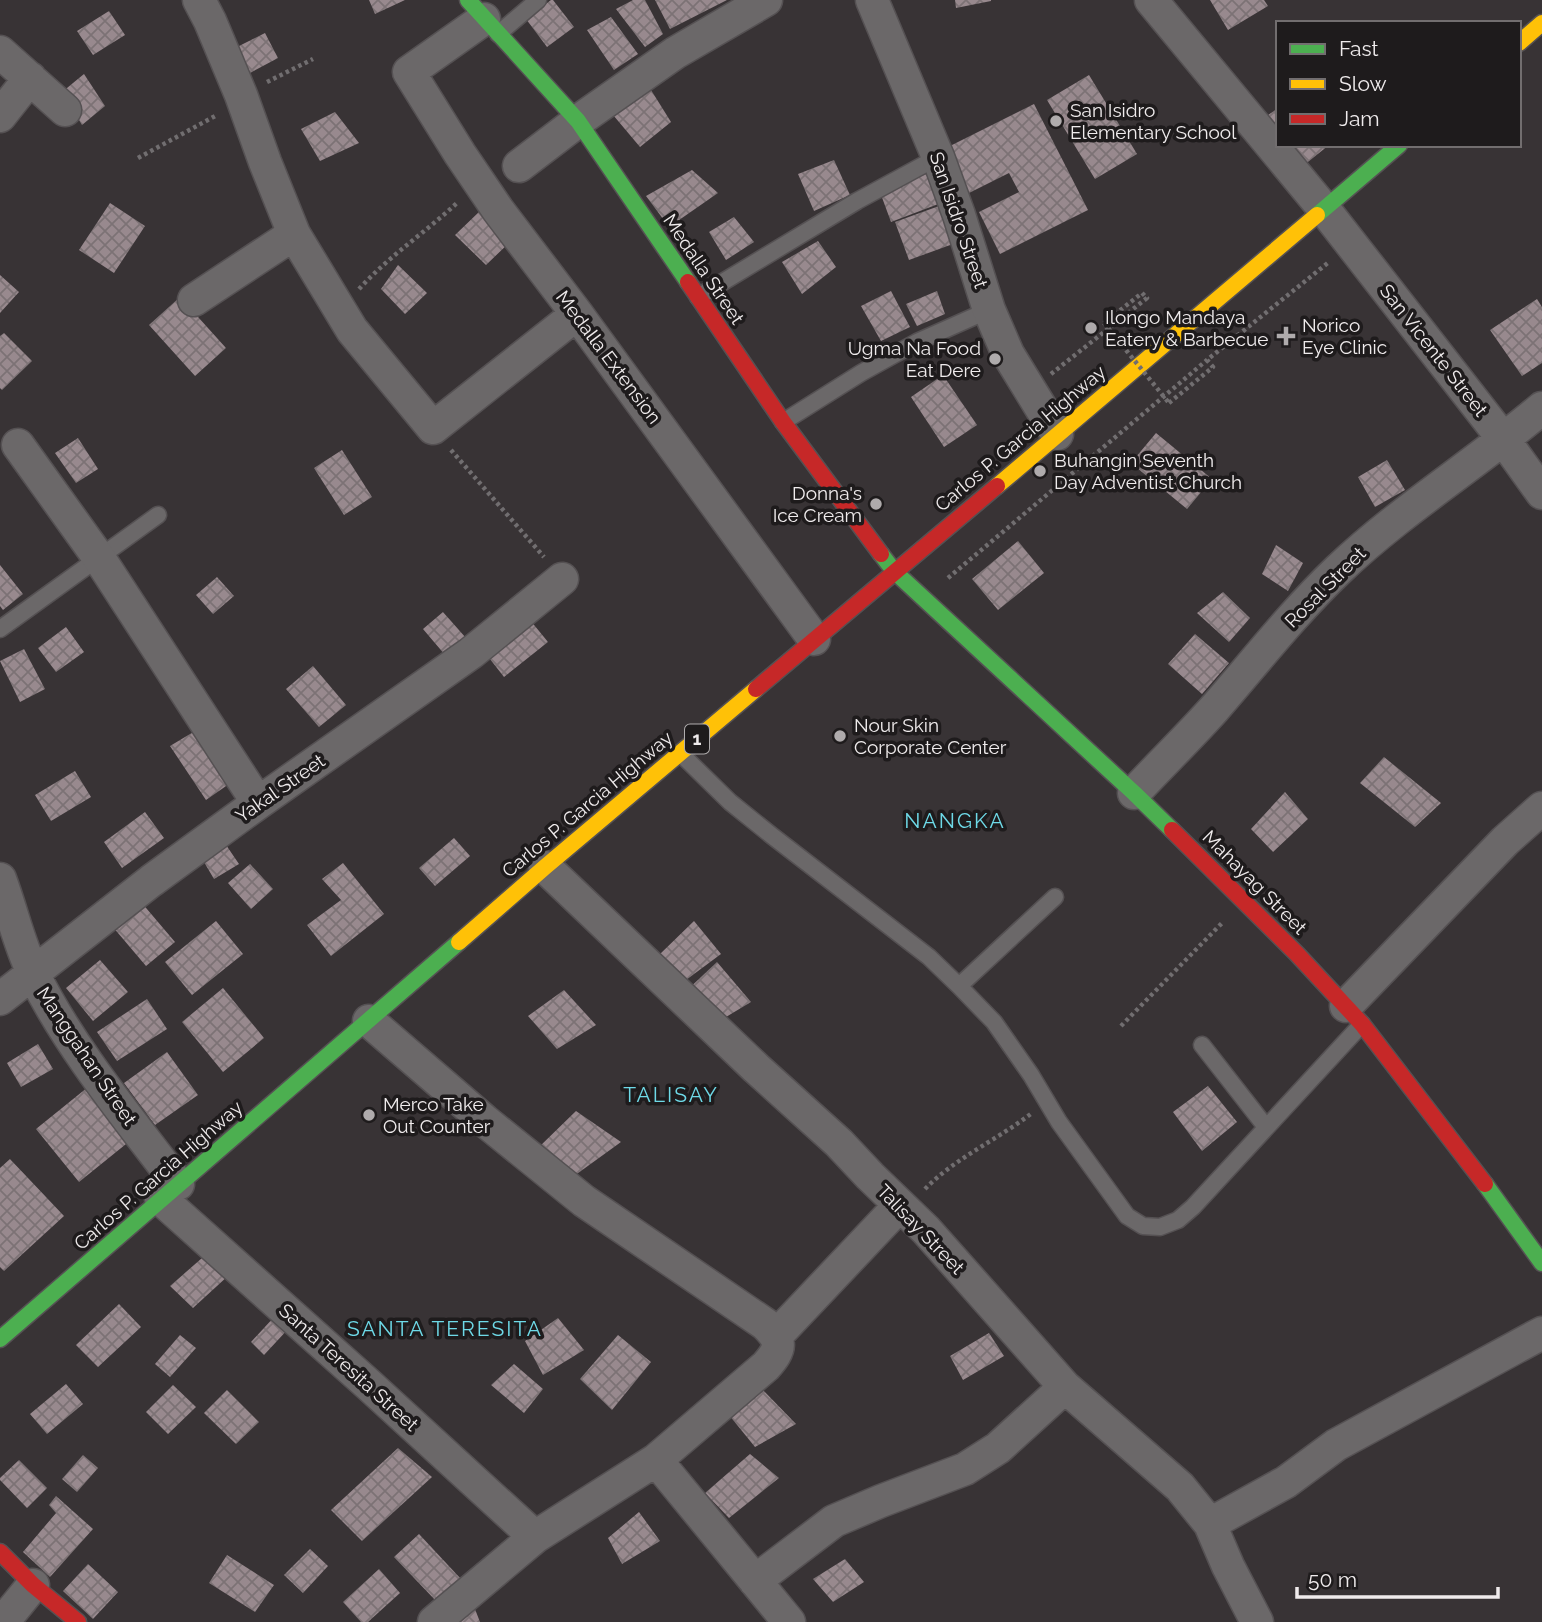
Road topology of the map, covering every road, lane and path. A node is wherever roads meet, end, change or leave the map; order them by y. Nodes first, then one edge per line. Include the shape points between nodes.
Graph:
1 (200, 0) edge
2 (538, 0) edge
3 (766, 0) edge
4 (872, 0) edge
5 (1156, 2) edge
6 (483, 18) edge
7 (1542, 23) edge
8 (1521, 41) edge
9 (0, 52) edge
10 (313, 59) dead end
11 (30, 78) junction
12 (242, 98) junction
13 (65, 110) dead end
14 (0, 116) edge
15 (578, 121) junction
16 (1397, 147) edge
17 (938, 157) junction
18 (138, 158) dead end
19 (519, 166) dead end
20 (479, 183) junction
21 (1324, 209) junction
22 (294, 234) junction
23 (1351, 244) junction
24 (698, 297) junction
25 (194, 300) dead end
26 (340, 310) junction
27 (989, 310) junction
28 (578, 314) junction
29 (1207, 360) junction
30 (1029, 390) junction
31 (1542, 408) edge
32 (783, 422) junction
33 (433, 428) junction
34 (1057, 434) junction
35 (1504, 440) junction
36 (18, 445) dead end
37 (1542, 493) edge
38 (158, 514) dead end
39 (99, 558) junction
40 (894, 571) junction
41 (562, 579) joint
42 (923, 599) junction
43 (0, 629) edge
44 (814, 639) junction
45 (680, 752) junction
46 (1134, 793) junction
47 (258, 803) junction
48 (1542, 808) edge
49 (545, 867) junction
50 (0, 878) edge
51 (1055, 897) dead end
52 (1244, 901) junction
53 (33, 974) junction
54 (959, 986) junction
55 (0, 999) edge
56 (1354, 1015) junction
57 (369, 1021) junction
58 (1121, 1026) dead end
59 (1202, 1045) dead end
60 (1047, 1101) junction
61 (1266, 1127) junction
62 (169, 1191) junction
63 (902, 1207) junction
64 (1542, 1263) edge
65 (1542, 1333) edge
66 (776, 1336) junction
67 (0, 1339) edge
68 (1065, 1387) junction
69 (656, 1460) junction
70 (1210, 1524) junction
71 (535, 1537) junction
72 (0, 1552) edge
73 (754, 1581) junction
74 (33, 1585) junction
75 (3, 1622) edge
76 (78, 1622) edge
77 (435, 1622) edge
78 (789, 1622) edge
79 (1257, 1622) edge

1 - 12 street
2 - 6 lane
3 - 15 street via 675,53
4 - 17 street, San Isidro Street
5 - 21 street, San Vicente Street
6 - 15 main road, Medalla Street
6 - 20 street, Medalla Extension via 409,72
7 - 8 main road
9 - 11 street
10 - 12 path
11 - 13 street
11 - 14 street
12 - 18 path
12 - 22 street
15 - 19 street
15 - 24 main road, Medalla Street
16 - 21 main road, Carlos P. Garcia Highway / 1
17 - 24 lane
17 - 27 street, San Isidro Street
20 - 26 path via 374,272
20 - 28 street, Medalla Extension
21 - 23 street, San Vicente Street
21 - 34 main road, Carlos P. Garcia Highway / 1
22 - 25 street
22 - 26 street
23 - 29 path
23 - 35 street, San Vicente Street
24 - 32 main road, Medalla Street
26 - 33 street
27 - 30 street, San Isidro Street
27 - 32 lane via 917,342
28 - 33 street
28 - 44 street, Medalla Extension
29 - 30 path, bridge via 1213,367 1169,403 1104,323 1142,293 1147,298
29 - 42 path
30 - 34 street, San Isidro Street
31 - 35 street, Rosal Street
32 - 40 main road, Medalla Street
33 - 41 path
34 - 40 main road, Carlos P. Garcia Highway / 1
35 - 37 street, San Vicente Street
35 - 46 street, Rosal Street via 1338,570
36 - 39 street
38 - 39 lane
39 - 43 lane
39 - 47 street
40 - 42 main road, Mahayag Street
40 - 44 main road, Carlos P. Garcia Highway / 1
41 - 47 street, Yakal Street via 471,653
42 - 46 main road, Mahayag Street
44 - 45 main road, Carlos P. Garcia Highway / 1
45 - 49 main road, Carlos P. Garcia Highway / 1
45 - 54 lane via 730,802 929,957
46 - 52 main road, Mahayag Street
47 - 53 street, Yakal Street
48 - 56 street via 1505,841
49 - 57 main road, Carlos P. Garcia Highway / 1
49 - 63 street, Talisay Street
50 - 53 street, Manggahan Street
51 - 54 lane
52 - 56 main road, Mahayag Street
52 - 58 path
53 - 55 street, Yakal Street
53 - 62 street, Manggahan Street
54 - 60 lane via 994,1022
56 - 61 lane
56 - 64 main road, Mahayag Street
57 - 62 main road, Carlos P. Garcia Highway / 1
57 - 66 street via 584,1201
59 - 61 lane
60 - 61 lane via 1111,1195 1143,1226 1160,1227 1178,1220
60 - 63 path via 933,1180
62 - 67 main road, Carlos P. Garcia Highway / 1
62 - 71 street, Santa Teresita Street via 369,1385
63 - 66 street
63 - 68 street, Talisay Street
65 - 70 street via 1336,1445 1286,1482
66 - 69 street via 778,1350 765,1366
68 - 70 street, Talisay Street via 1180,1487
68 - 73 street via 998,1448 965,1469 834,1521
69 - 71 street
69 - 73 street
70 - 79 street, Talisay Street
71 - 77 street
72 - 74 main road
73 - 78 street
74 - 75 street
74 - 76 main road

